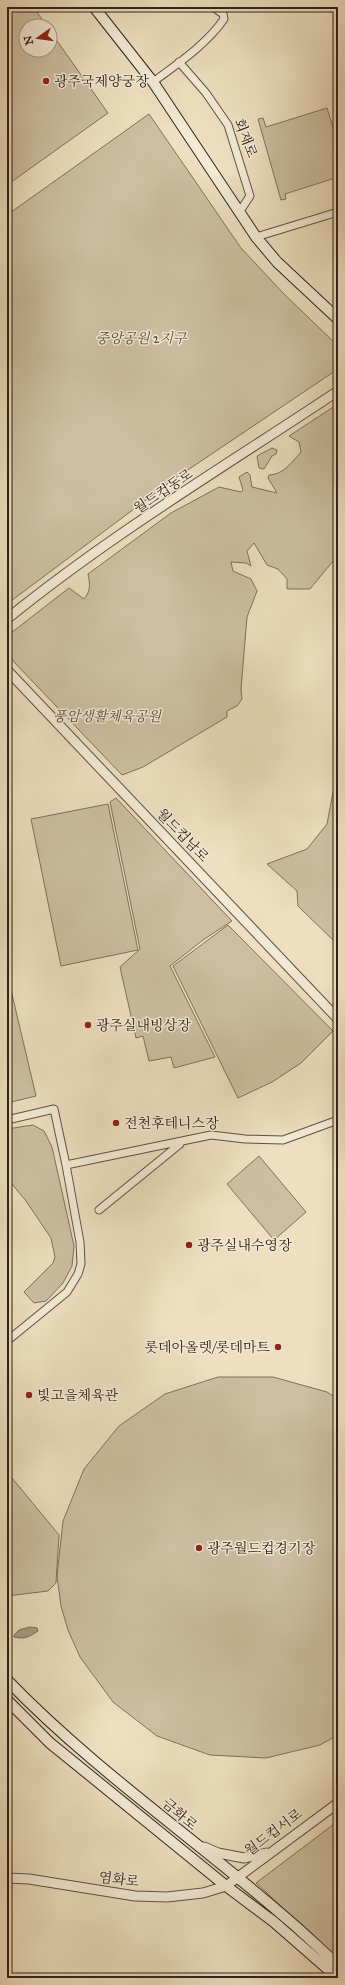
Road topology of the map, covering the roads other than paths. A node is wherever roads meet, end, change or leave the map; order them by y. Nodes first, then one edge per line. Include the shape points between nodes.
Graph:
1 (94, 7) edge
2 (213, 7) edge
3 (179, 62) junction
4 (153, 82) junction
5 (240, 211) junction
6 (338, 212) edge
7 (256, 237) junction
8 (338, 318) edge
9 (338, 391) edge
10 (7, 620) edge
11 (7, 670) edge
12 (338, 1019) edge
13 (7, 1120) edge
14 (338, 1120) edge
15 (182, 1142) junction
16 (66, 1165) junction
17 (99, 1210) dead end
18 (7, 1341) edge
19 (7, 1680) edge
20 (7, 1700) edge
21 (338, 1802) edge
22 (192, 1842) junction
23 (270, 1852) junction
24 (7, 1878) edge
25 (236, 1878) junction
26 (226, 1886) junction
27 (338, 1965) edge
28 (338, 1978) edge

1 - 4 main road
2 - 3 street via 223,14 224,19 204,42
3 - 4 street
3 - 5 street, 회재로 via 206,93 228,125 250,196
4 - 5 main road
5 - 7 main road
6 - 7 street
7 - 8 main road via 277,262
9 - 10 street, 월드컵동로 via 63,575
11 - 12 street, 월드컵남로
13 - 16 street via 54,1109
14 - 15 street via 283,1140 246,1140 211,1135
15 - 16 street
15 - 17 street
16 - 18 street via 80,1242 81,1264 78,1274 60,1299
19 - 22 main road, 금화로 via 46,1718
20 - 26 main road, 금화로 via 50,1742
21 - 23 street, 월드컵서로
22 - 23 street via 218,1853 244,1858
22 - 25 main road, 금화로
23 - 25 street, 월드컵서로
24 - 26 street, 염화로 via 148,1897 203,1893
25 - 26 street, 월드컵서로
25 - 27 main road, 금화로 via 286,1918
26 - 28 main road, 금화로 via 274,1922

